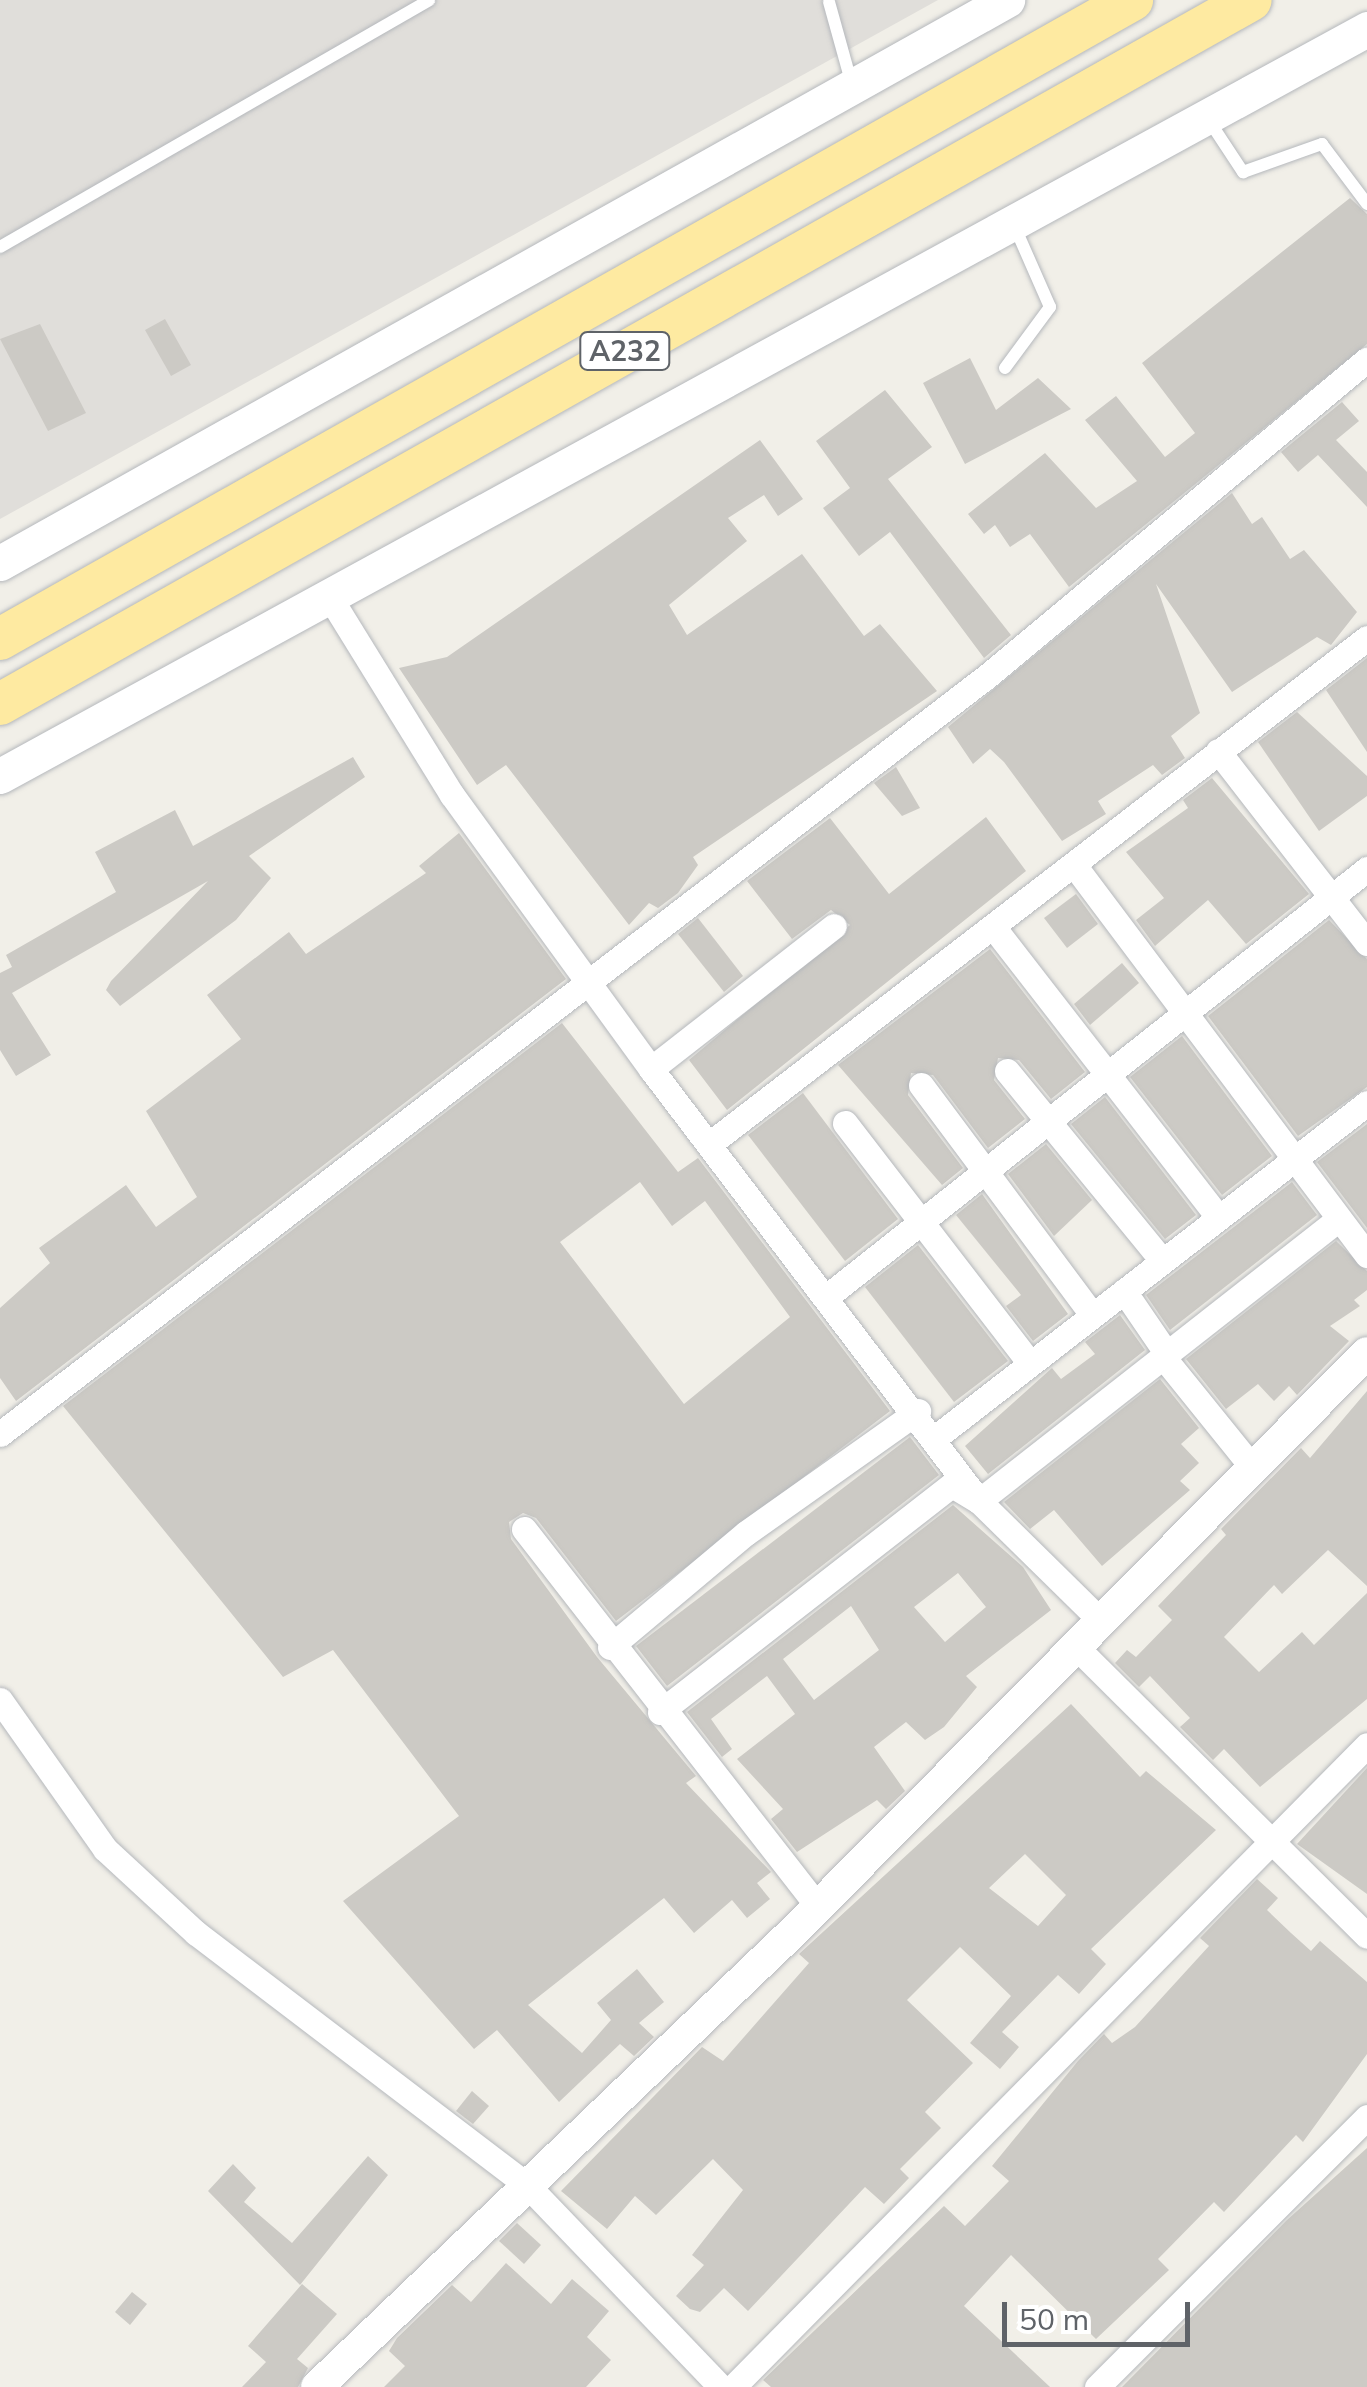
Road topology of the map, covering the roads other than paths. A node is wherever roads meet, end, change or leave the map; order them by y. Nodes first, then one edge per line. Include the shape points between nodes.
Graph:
1 (429, 0) edge
2 (1132, 0) edge
3 (1251, 0) edge
4 (829, 2) edge
5 (997, 2) edge
6 (1367, 29) edge
7 (852, 87) junction
8 (1206, 117) junction
9 (1367, 204) edge
10 (1013, 223) junction
11 (0, 246) edge
12 (1367, 360) edge
13 (1006, 368) dead end
14 (0, 563) edge
15 (328, 596) junction
16 (1367, 638) edge
17 (0, 639) edge
18 (0, 704) edge
19 (1218, 750) junction
20 (0, 776) edge
21 (1074, 865) junction
22 (1367, 869) edge
23 (1333, 895) junction
24 (834, 926) dead end
25 (994, 928) junction
26 (1367, 943) edge
27 (588, 981) junction
28 (1187, 1012) junction
29 (1109, 1068) junction
30 (651, 1069) junction
31 (1007, 1070) dead end
32 (921, 1084) dead end
33 (1367, 1102) edge
34 (1047, 1119) junction
35 (845, 1123) dead end
36 (712, 1142) junction
37 (1294, 1155) junction
38 (986, 1169) junction
39 (1216, 1214) junction
40 (924, 1220) junction
41 (1336, 1221) junction
42 (1367, 1256) edge
43 (1161, 1259) junction
44 (1124, 1290) junction
45 (830, 1294) junction
46 (1091, 1314) junction
47 (1367, 1353) edge
48 (1166, 1356) junction
49 (1029, 1362) junction
50 (918, 1411) junction
51 (0, 1434) edge
52 (936, 1437) junction
53 (1252, 1466) junction
54 (980, 1501) junction
55 (524, 1529) dead end
56 (1098, 1618) junction
57 (1073, 1644) junction
58 (610, 1647) junction
59 (0, 1700) edge
60 (660, 1712) junction
61 (1367, 1745) edge
62 (1271, 1842) junction
63 (818, 1906) junction
64 (1367, 1936) edge
65 (1367, 2117) edge
66 (528, 2186) junction
67 (318, 2387) edge
68 (721, 2387) edge
69 (732, 2387) edge
70 (1097, 2387) edge

1 - 11 lane
2 - 17 highway, A232
3 - 18 highway, A232
4 - 7 lane
5 - 7 main road
6 - 8 main road
7 - 14 main road
8 - 9 lane via 1243,172 1322,144
8 - 10 main road
10 - 13 lane via 1050,307
10 - 15 main road
12 - 27 street via 986,677
15 - 20 main road
15 - 27 street via 452,795
16 - 19 street
19 - 21 street
19 - 23 street
21 - 25 street
21 - 28 street
22 - 23 street
23 - 26 street
23 - 28 street
24 - 30 street
25 - 29 street
25 - 36 street
27 - 30 street
27 - 51 street
28 - 29 street
28 - 37 street
29 - 34 street
29 - 39 street
30 - 36 street
31 - 34 street
32 - 38 street
33 - 37 street
34 - 38 street
34 - 43 street
35 - 40 street
36 - 45 street
37 - 39 street
37 - 41 street
38 - 40 street
38 - 46 street
39 - 43 street
40 - 45 street
40 - 49 street
41 - 42 street
41 - 48 street
43 - 44 street
44 - 46 street
44 - 48 street
45 - 50 street
46 - 49 street
47 - 53 street
48 - 53 street
48 - 54 street
49 - 52 street
50 - 52 street
50 - 58 street via 746,1533
52 - 54 street
53 - 56 street
54 - 56 street
54 - 60 street via 952,1485
55 - 58 street
56 - 57 street
57 - 62 street
57 - 63 street
58 - 60 street
59 - 66 street via 105,1849 196,1932
60 - 63 street
61 - 62 street
62 - 64 street
62 - 69 street
63 - 66 street
65 - 70 street
66 - 67 street via 402,2296
66 - 68 street

